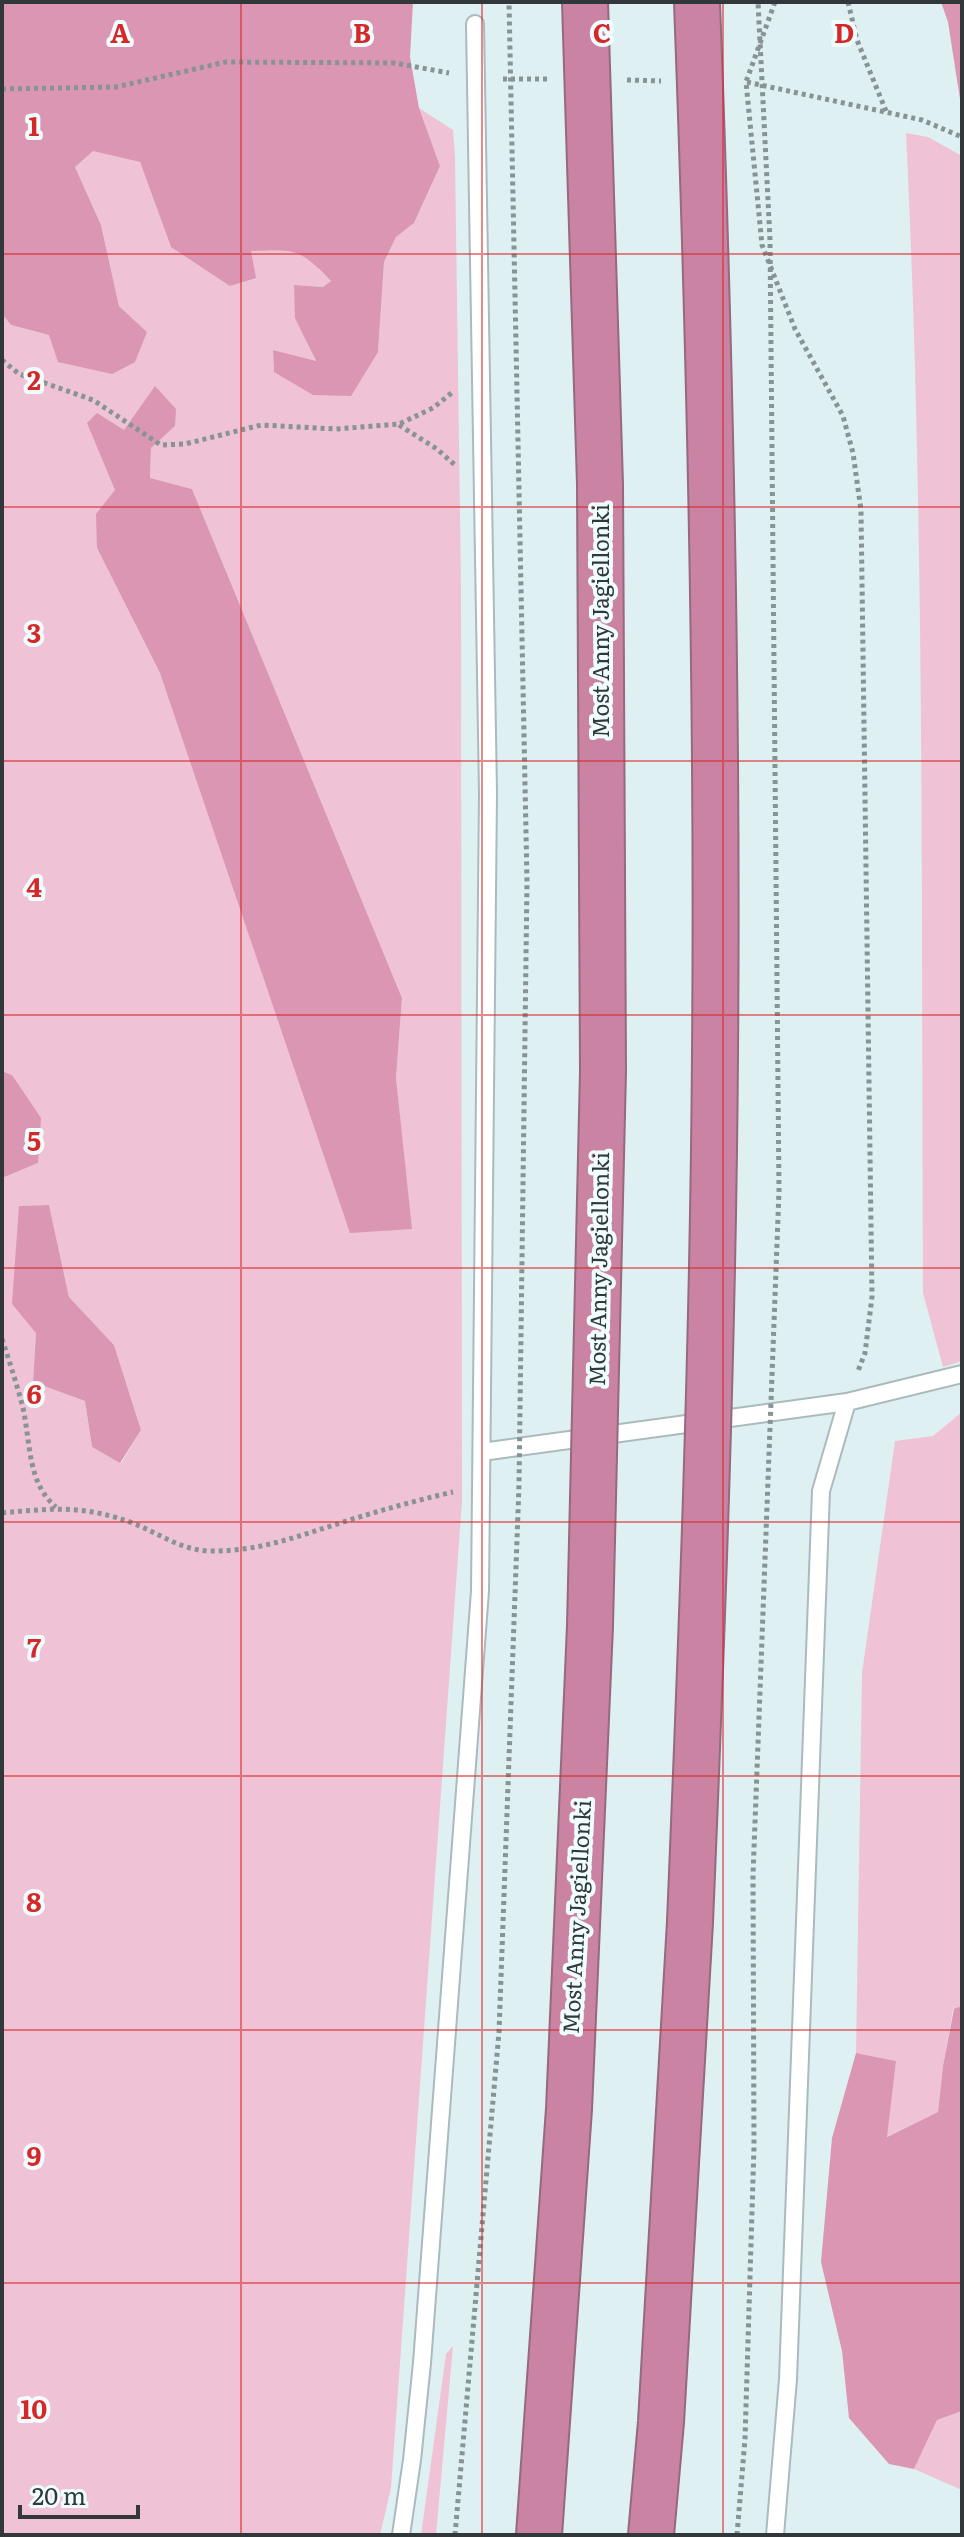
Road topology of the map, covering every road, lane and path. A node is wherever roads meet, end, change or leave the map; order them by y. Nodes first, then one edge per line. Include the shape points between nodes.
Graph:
1 (509, 2) edge
2 (585, 2) edge
3 (697, 2) edge
4 (758, 2) edge
5 (775, 2) edge
6 (848, 2) edge
7 (475, 24) dead end
8 (476, 79) junction
9 (2, 89) edge
10 (857, 104) dead end
11 (887, 112) junction
12 (962, 137) edge
13 (480, 354) junction
14 (2, 360) edge
15 (399, 424) junction
16 (482, 495) junction
17 (2, 1339) edge
18 (962, 1374) edge
19 (847, 1402) junction
20 (482, 1452) junction
21 (481, 1486) junction
22 (57, 1508) junction
23 (2, 1513) edge
24 (401, 2535) edge
25 (455, 2535) edge
26 (539, 2535) edge
27 (651, 2535) edge
28 (737, 2535) edge
29 (775, 2535) edge

1 - 25 path, bridge via 527,882 519,1485 499,2032
2 - 26 highway, Most Anny Jagiellonki, bridge via 600,484 603,1071 598,1354 569,2109
3 - 27 highway, bridge via 713,555 711,1350 690,1922
4 - 28 path, bridge via 770,240 779,1191 753,1875 754,2146 746,2424
5 - 19 path via 746,82 762,245 795,329 843,416 861,510 872,1297 865,1353
6 - 11 path via 857,40
7 - 8 lane
8 - 9 path via 395,63 226,62 116,87
8 - 13 lane
10 - 11 path
11 - 12 path
13 - 15 path via 461,385 433,408
13 - 16 lane
14 - 15 path via 19,374 93,400 161,445 261,425 336,429
15 - 16 path via 437,449
16 - 20 lane via 488,793
17 - 22 path via 23,1406 40,1490
18 - 19 lane
19 - 20 lane
19 - 29 lane via 821,1491 788,2379
20 - 21 lane
21 - 22 path via 403,1503 255,1549 187,1549 133,1524 85,1509
21 - 24 lane via 480,1591 424,2348
22 - 23 path

